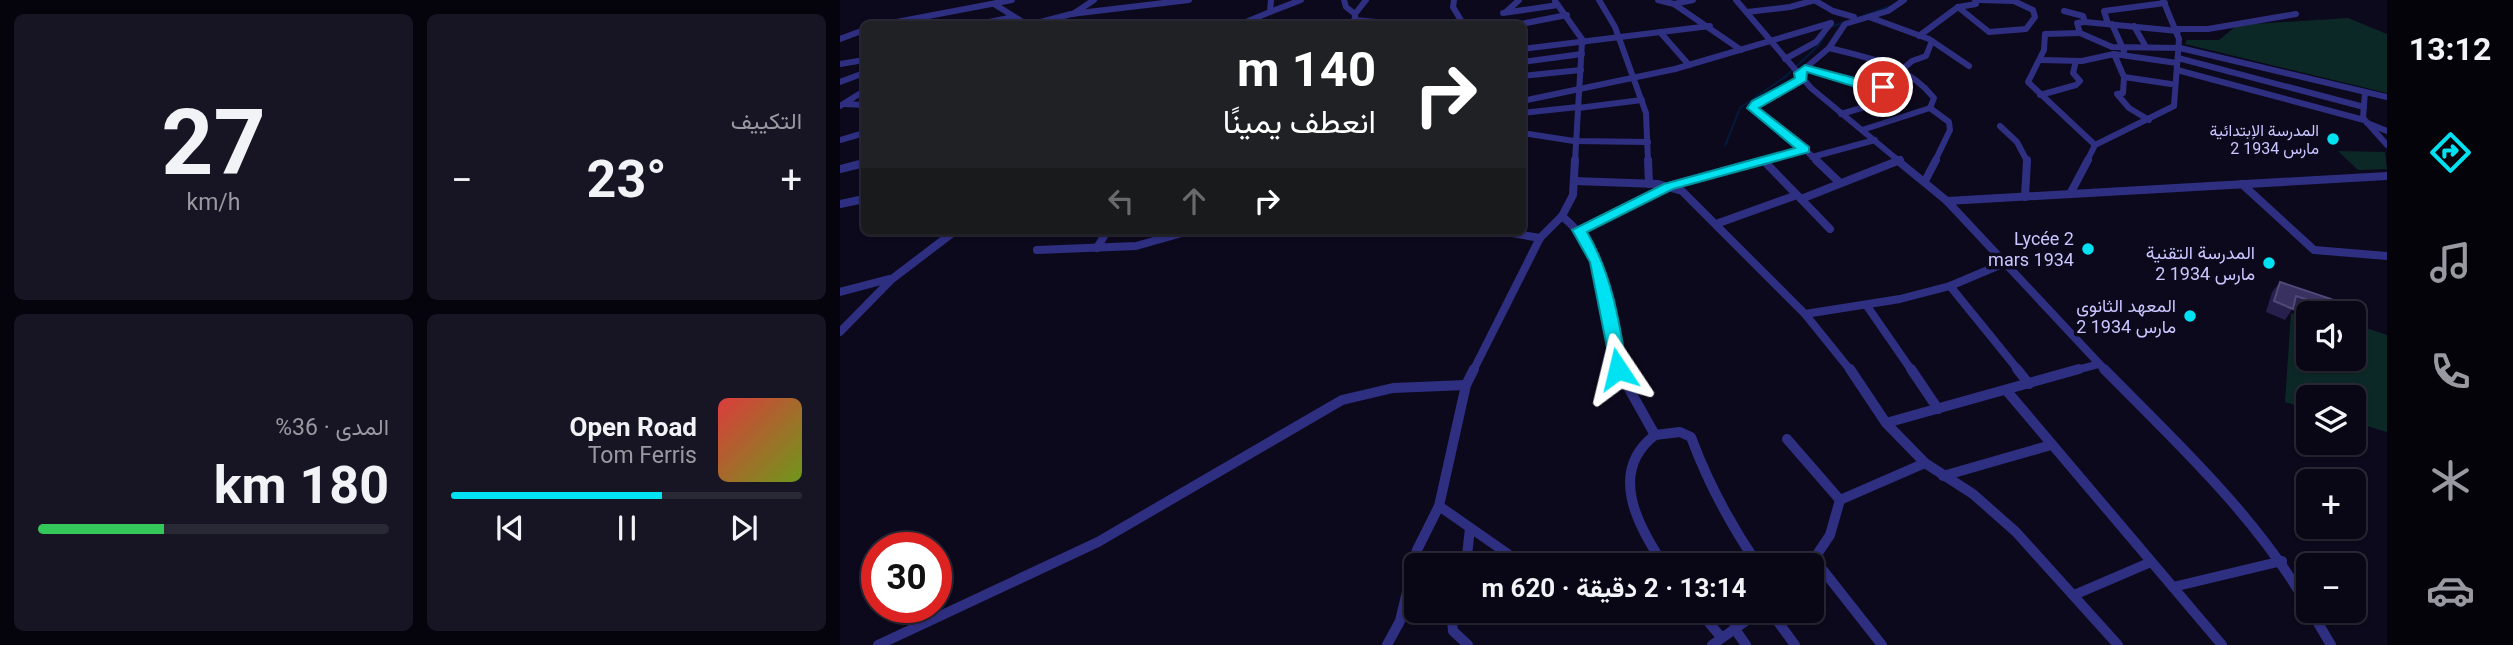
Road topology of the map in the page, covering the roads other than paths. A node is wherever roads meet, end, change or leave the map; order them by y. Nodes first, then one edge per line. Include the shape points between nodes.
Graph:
1 (1012, 0) edge
2 (1094, 0) edge
3 (1189, 0) edge
4 (1271, 0) edge
5 (1301, 0) edge
6 (1344, 0) edge
7 (1366, 0) edge
8 (1454, 0) edge
9 (1519, 0) edge
10 (1599, 0) edge
11 (1658, 0) edge
12 (1693, 0) edge
13 (1736, 0) edge
14 (1814, 0) edge
15 (1893, 0) edge
16 (1904, 0) edge
17 (1977, 0) edge
18 (1556, 2) edge
19 (2159, 2) edge
20 (994, 4) junction
21 (1674, 4) junction
22 (1958, 7) junction
23 (2064, 11) dead end
24 (1270, 12) junction
25 (1747, 12) junction
26 (1503, 13) junction
27 (1086, 14) junction
28 (2296, 14) dead end
29 (1071, 15) junction
30 (1567, 15) junction
31 (1854, 16) junction
32 (1014, 17) junction
33 (1062, 17) junction
34 (1869, 17) junction
35 (1355, 20) edge
36 (902, 21) edge
37 (994, 21) edge
38 (1021, 21) edge
39 (1045, 21) edge
40 (1057, 21) edge
41 (1080, 21) edge
42 (1248, 21) edge
43 (1463, 21) edge
44 (1504, 21) edge
45 (2085, 22) junction
46 (1526, 23) edge
47 (1831, 23) junction
48 (2110, 24) junction
49 (1710, 26) junction
50 (2134, 26) junction
51 (2178, 30) junction
52 (861, 31) edge
53 (1660, 32) junction
54 (2080, 33) junction
55 (1795, 34) junction
56 (1919, 36) junction
57 (1619, 38) junction
58 (840, 39) edge
59 (1772, 41) junction
60 (1932, 41) junction
61 (1583, 42) junction
62 (1813, 45) junction
63 (2122, 47) junction
64 (2146, 47) junction
65 (1829, 48) junction
66 (2180, 48) junction
67 (1526, 49) edge
68 (1741, 50) junction
69 (1582, 54) junction
70 (2114, 54) junction
71 (2126, 54) junction
72 (1786, 60) junction
73 (1880, 60) junction
74 (2041, 60) junction
75 (2228, 60) junction
76 (861, 61) edge
77 (1526, 61) edge
78 (2076, 61) junction
79 (840, 64) edge
80 (2177, 64) junction
81 (1689, 65) junction
82 (1969, 66) dead end
83 (1805, 68) junction
84 (1904, 68) junction
85 (1581, 70) junction
86 (2225, 70) junction
87 (861, 74) edge
88 (1799, 75) junction
89 (1526, 76) edge
90 (2124, 77) junction
91 (1632, 78) junction
92 (840, 82) edge
93 (1856, 84) junction
94 (2171, 84) dead end
95 (1581, 87) junction
96 (2365, 92) junction
97 (861, 93) edge
98 (2040, 95) junction
99 (2387, 97) edge
100 (1526, 100) edge
101 (1642, 100) junction
102 (1875, 104) dead end
103 (842, 105) edge
104 (861, 105) edge
105 (2364, 107) junction
106 (1578, 108) junction
107 (1930, 108) junction
108 (1526, 113) edge
109 (1841, 114) junction
110 (2149, 120) junction
111 (2365, 121) junction
112 (2000, 126) dead end
113 (1862, 130) junction
114 (2387, 131) edge
115 (1526, 133) edge
116 (861, 134) edge
117 (840, 140) edge
118 (1574, 141) junction
119 (1875, 141) junction
120 (1648, 142) junction
121 (2095, 145) junction
122 (2387, 145) edge
123 (1804, 150) junction
124 (1812, 158) junction
125 (1763, 160) junction
126 (1900, 160) junction
127 (861, 164) edge
128 (840, 169) edge
129 (2386, 177) edge
130 (1574, 181) junction
131 (1925, 181) junction
132 (1840, 183) junction
133 (1648, 184) junction
134 (2242, 184) junction
135 (1668, 186) junction
136 (2070, 194) junction
137 (1799, 197) junction
138 (2025, 197) junction
139 (861, 200) edge
140 (1947, 201) junction
141 (840, 204) edge
142 (1562, 216) junction
143 (1716, 224) junction
144 (1830, 229) dead end
145 (1579, 230) junction
146 (950, 235) edge
147 (1105, 235) edge
148 (1177, 235) edge
149 (1523, 235) edge
150 (1540, 238) junction
151 (1097, 248) junction
152 (1037, 250) dead end
153 (2387, 256) edge
154 (2007, 262) junction
155 (892, 279) junction
156 (1950, 286) junction
157 (840, 292) edge
158 (1867, 306) junction
159 (1805, 314) junction
160 (840, 332) edge
161 (2099, 364) junction
162 (1466, 384) junction
163 (2029, 384) junction
164 (2006, 390) junction
165 (1938, 409) junction
166 (1886, 423) junction
167 (1655, 435) junction
168 (1787, 439) dead end
169 (2052, 445) junction
170 (1925, 463) junction
171 (1943, 476) junction
172 (1840, 500) junction
173 (1439, 506) junction
174 (1470, 528) junction
175 (1467, 553) edge
176 (1507, 553) edge
177 (1655, 553) edge
178 (1750, 553) edge
179 (1818, 553) edge
180 (2282, 561) junction
181 (2151, 562) junction
182 (1824, 575) edge
183 (2296, 585) edge
184 (2174, 587) junction
185 (2074, 595) junction
186 (1450, 623) edge
187 (1706, 623) edge
188 (1742, 623) edge
189 (1779, 623) edge
190 (2318, 623) edge
191 (1734, 628) junction
192 (1717, 641) edge
193 (878, 645) edge
194 (1387, 645) edge
195 (1468, 645) edge
196 (1746, 645) edge
197 (1795, 645) edge
198 (1882, 645) edge
199 (2118, 645) edge
200 (2222, 645) edge
201 (2331, 645) edge

1 - 20 street
2 - 29 street
3 - 27 street
4 - 24 street
5 - 24 street
6 - 35 street
7 - 35 street
8 - 43 street via 1453,7
9 - 26 street
10 - 57 street
11 - 21 street
12 - 21 street
13 - 25 street
14 - 25 street
14 - 31 street
15 - 31 street
16 - 34 street
17 - 22 street
17 - 22 street via 2014,1 2033,10 2035,17 2025,29 1989,32
18 - 26 street
18 - 30 street
19 - 48 street via 2104,10
19 - 51 street
20 - 32 street
20 - 36 street
21 - 49 street
22 - 56 street
23 - 45 street via 2082,15
24 - 42 street
25 - 59 street
26 - 44 street
27 - 29 street
27 - 41 street
28 - 51 street via 2262,16 2214,30
29 - 33 street
30 - 46 street
30 - 61 street
31 - 47 street
32 - 37 street
32 - 38 street
33 - 39 street
33 - 40 street
34 - 56 street
34 - 65 street via 1844,24
45 - 48 street
45 - 54 street via 2077,23
47 - 55 street
47 - 62 street
48 - 50 street
48 - 63 street
49 - 53 street
49 - 68 street
50 - 51 street
50 - 64 street
51 - 66 street
52 - 58 street
53 - 57 street
53 - 81 street
54 - 63 street
54 - 74 street via 2045,34 2047,46
55 - 59 street
55 - 62 street
56 - 60 street
57 - 61 street
57 - 91 street
59 - 68 street
59 - 72 street
60 - 82 street
60 - 84 street via 1926,56
61 - 67 street
61 - 69 street
62 - 72 street
63 - 64 street
63 - 71 street
64 - 66 street
65 - 73 street
65 - 83 street
66 - 75 street
66 - 80 street
68 - 81 street
69 - 77 street
69 - 85 street
70 - 71 street
70 - 78 street
70 - 90 street
71 - 80 street
72 - 88 street
73 - 84 street
73 - 93 street
74 - 78 street
74 - 98 street via 2028,78
75 - 86 street
75 - 96 street
76 - 79 street
78 - 98 street via 2073,73 2080,81 2076,85
80 - 86 street
80 - 110 street via 2174,106
80 - 111 street
81 - 91 street
83 - 88 street
83 - 93 street
84 - 93 street via 1879,89
84 - 107 street via 1929,90 1934,98
85 - 89 street
85 - 95 street
86 - 105 street
87 - 92 street
88 - 109 street
88 - 123 street via 1753,108
90 - 94 street
90 - 110 street via 2123,93 2117,94
91 - 95 street
91 - 101 street
95 - 100 street
95 - 106 street
96 - 99 street
96 - 105 street
97 - 103 street
98 - 121 street
101 - 106 street
101 - 120 street
102 - 109 street
103 - 104 street
105 - 111 street
106 - 108 street
106 - 118 street
107 - 113 street
107 - 131 street via 1949,122 1951,130
109 - 113 street
110 - 121 street
111 - 114 street
111 - 122 street
112 - 138 street via 2026,151
113 - 119 street
115 - 118 street
116 - 117 street
118 - 120 street
118 - 130 street
119 - 124 street
119 - 126 street
120 - 133 street
121 - 136 street
123 - 124 street
123 - 125 street
124 - 132 street
125 - 135 street
125 - 137 street
126 - 131 street
126 - 132 street
127 - 128 street
129 - 134 street
130 - 133 street
130 - 142 street via 1573,195
131 - 140 street
132 - 137 street
133 - 135 street
134 - 136 street
134 - 153 street via 2314,250
135 - 143 street via 1692,200
135 - 145 street
136 - 138 street
137 - 143 street
137 - 144 street
138 - 140 street
139 - 141 street
140 - 154 street
142 - 145 street
142 - 150 street
143 - 159 street
145 - 167 street via 1597,262 1618,369
146 - 155 street
147 - 151 street
148 - 151 street
149 - 150 street
150 - 162 street
151 - 152 street
154 - 156 street
154 - 161 street
155 - 157 street
155 - 160 street
156 - 158 street
156 - 163 street
158 - 159 street
158 - 165 street
159 - 166 street via 1841,356
161 - 163 street
161 - 180 street via 2231,498
162 - 173 street
162 - 193 street via 1393,388 1342,400 1098,541
163 - 164 street
164 - 165 street
164 - 169 street
165 - 166 street
166 - 170 street
167 - 177 street via 1632,460 1630,484
167 - 178 street via 1680,432 1691,437 1707,480
168 - 172 street
169 - 171 street
169 - 181 street
170 - 171 street
170 - 172 street
171 - 185 street via 1978,498
172 - 179 street via 1837,521
173 - 174 street
173 - 194 street via 1415,555 1402,621
174 - 175 street
174 - 176 street
180 - 183 street
180 - 184 street
181 - 184 street
181 - 185 street
182 - 198 street
184 - 200 street
185 - 199 street
186 - 195 street via 1461,642
187 - 192 street
188 - 191 street
189 - 197 street
190 - 201 street
191 - 192 street
191 - 196 street

